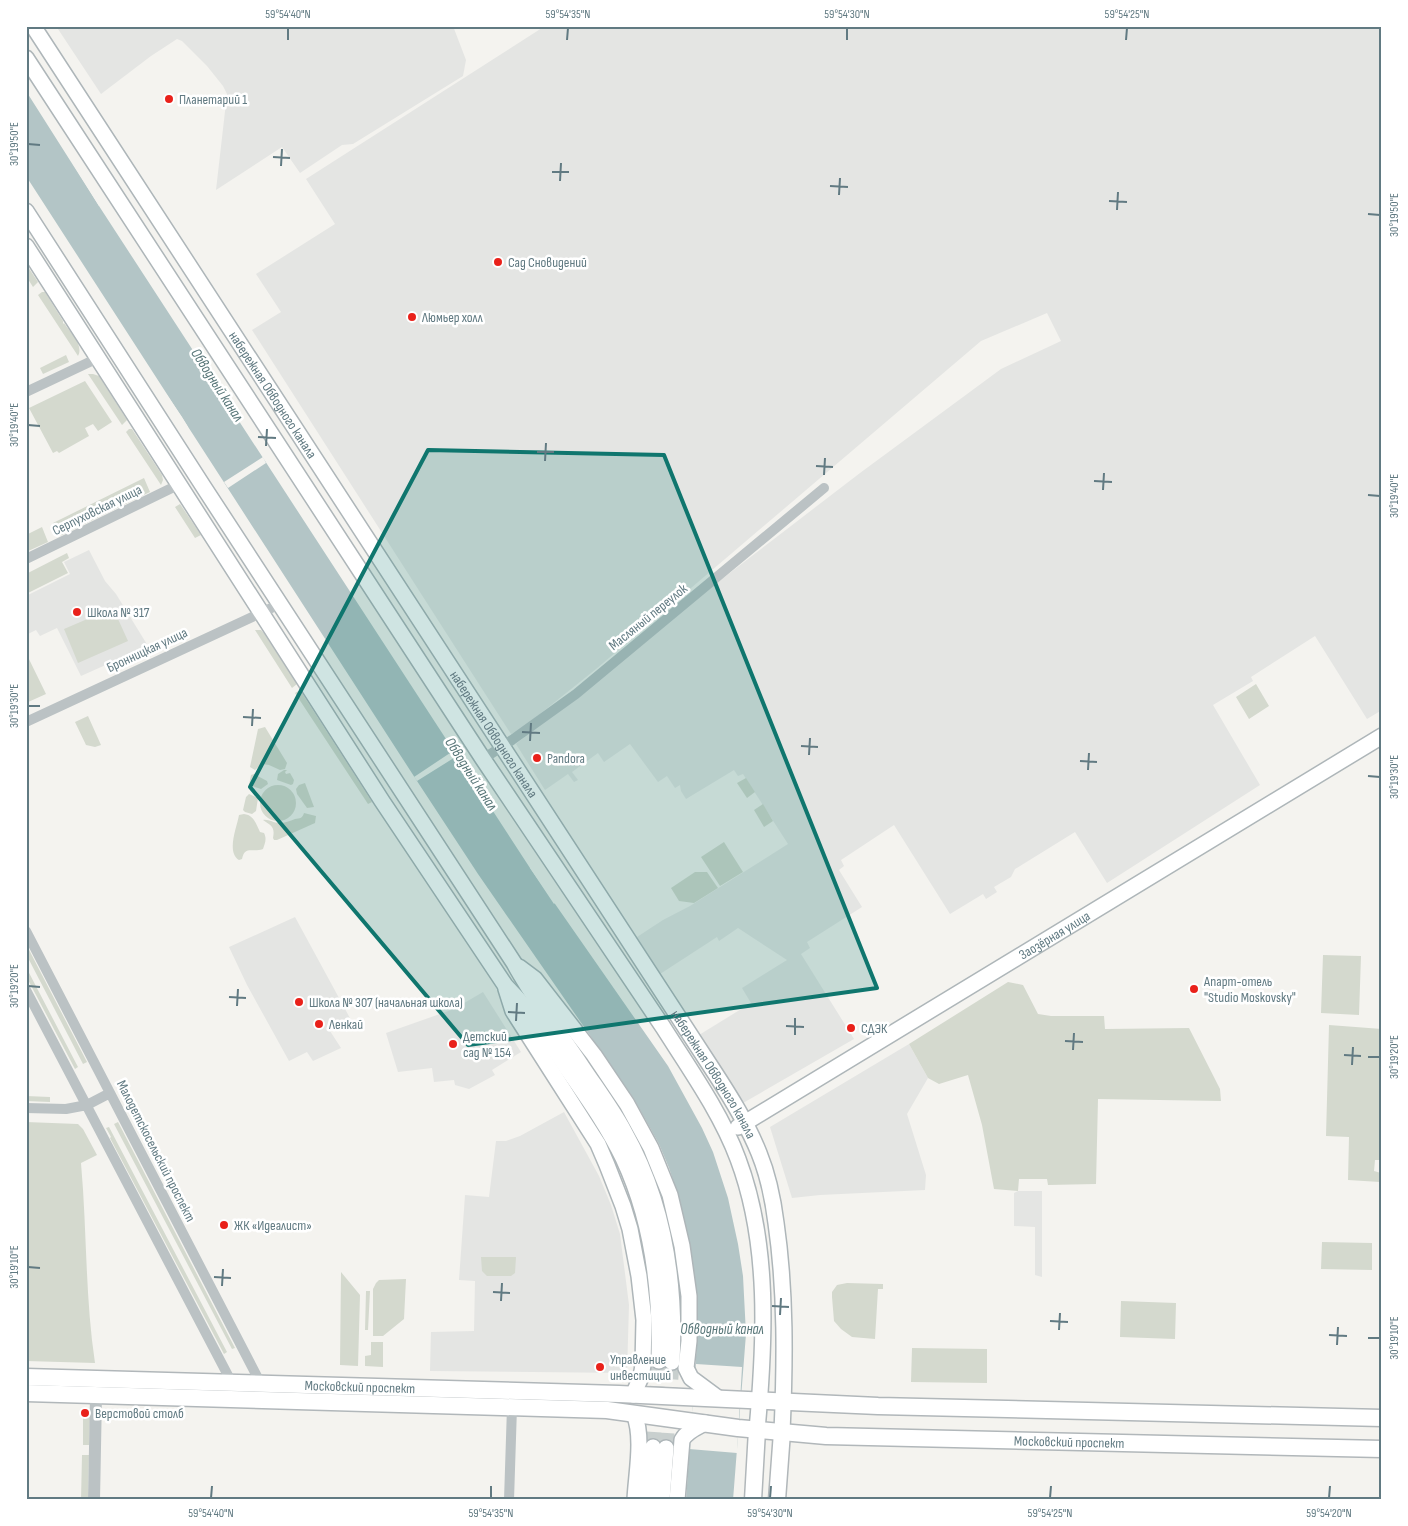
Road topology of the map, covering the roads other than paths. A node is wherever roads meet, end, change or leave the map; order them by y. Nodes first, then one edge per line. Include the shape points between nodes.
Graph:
1 (33, 26) edge
2 (26, 58) edge
3 (26, 211) edge
4 (26, 246) edge
5 (98, 358) junction
6 (26, 392) edge
7 (180, 484) junction
8 (824, 488) dead end
9 (26, 559) edge
10 (280, 604) junction
11 (262, 612) junction
12 (26, 722) edge
13 (1382, 736) edge
14 (502, 747) junction
15 (483, 759) junction
16 (26, 931) edge
17 (514, 963) junction
18 (505, 985) junction
19 (26, 990) edge
20 (110, 1093) junction
21 (87, 1105) junction
22 (26, 1108) edge
23 (745, 1122) junction
24 (727, 1134) junction
25 (26, 1377) edge
26 (232, 1383) junction
27 (261, 1384) junction
28 (26, 1393) edge
29 (96, 1395) junction
30 (633, 1395) junction
31 (718, 1398) junction
32 (241, 1400) junction
33 (760, 1400) junction
34 (783, 1401) junction
35 (512, 1407) junction
36 (634, 1414) junction
37 (1382, 1418) edge
38 (696, 1425) junction
39 (758, 1430) junction
40 (782, 1432) junction
41 (1382, 1449) edge
42 (94, 1500) edge
43 (509, 1500) edge
44 (635, 1500) edge
45 (649, 1500) edge
46 (662, 1500) edge
47 (677, 1500) edge
48 (753, 1500) edge
49 (777, 1500) edge

1 - 14 main road, набережная Обводного канала
2 - 15 main road, набережная Обводного канала
3 - 10 main road
4 - 5 main road
5 - 6 street
5 - 7 main road
7 - 9 street, Серпуховская улица
7 - 11 main road
8 - 14 street, Масляный переулок via 576,694
10 - 11 street, Бронницкая улица
10 - 17 main road
11 - 12 street, Бронницкая улица
11 - 18 main road via 382,801
13 - 23 main road, Заозёрная улица
14 - 15 street, Масляный переулок
14 - 23 main road, набережная Обводного канала
15 - 24 main road, набережная Обводного канала via 686,1062
16 - 20 street, Малодетскосельский проспект
17 - 18 main road via 616,1118 645,1176 661,1224 668,1266 673,1320 665,1362 655,1267 647,1226 632,1180 612,1137 585,1095 523,1004
17 - 31 main road via 535,979 594,1055 627,1104 651,1148 670,1195 682,1246 689,1296 686,1368 694,1381
18 - 30 main road via 513,1011 598,1144 624,1206 636,1253 644,1320 642,1371
19 - 21 street
20 - 21 street
20 - 27 street, Малодетскосельский проспект
21 - 22 street via 66,1109
21 - 26 street
23 - 24 main road, Заозёрная улица
23 - 34 main road, набережная Обводного канала via 766,1174 779,1240
24 - 33 main road, набережная Обводного канала via 744,1177 758,1238 762,1307
25 - 26 main road, Московский проспект
26 - 27 main road, Московский проспект
26 - 32 street
27 - 30 main road, Московский проспект
28 - 29 main road, Московский проспект
29 - 32 main road, Московский проспект
29 - 42 street
30 - 31 main road, Московский проспект
31 - 33 main road, Московский проспект
32 - 35 main road, Московский проспект
33 - 34 main road
33 - 39 main road, набережная Обводного канала
34 - 37 main road
34 - 40 main road, набережная Обводного канала
35 - 36 main road, Московский проспект
35 - 43 street
36 - 38 main road, Московский проспект
36 - 44 main road via 639,1437
38 - 39 main road, Московский проспект
38 - 47 main road via 682,1440
39 - 40 main road, Московский проспект
39 - 48 main road, набережная Обводного канала
40 - 41 main road, Московский проспект via 826,1436
40 - 49 main road, набережная Обводного канала
45 - 46 main road via 659,1447

